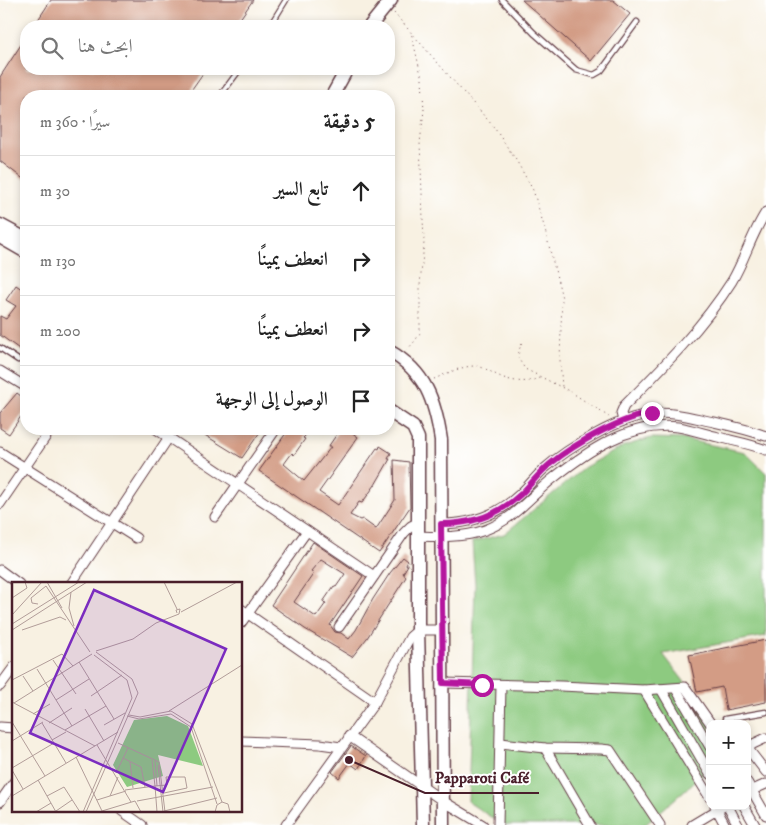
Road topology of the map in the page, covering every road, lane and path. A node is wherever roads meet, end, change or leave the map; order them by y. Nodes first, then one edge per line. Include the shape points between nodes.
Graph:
1 (286, 0) edge
2 (502, 0) edge
3 (389, 2) edge
4 (274, 20) edge
5 (375, 20) edge
6 (637, 22) dead end
7 (411, 32) junction
8 (236, 75) edge
9 (344, 75) edge
10 (224, 90) edge
11 (335, 90) edge
12 (766, 212) edge
13 (0, 224) edge
14 (20, 236) edge
15 (0, 237) edge
16 (20, 249) edge
17 (522, 343) dead end
18 (0, 348) edge
19 (395, 354) edge
20 (395, 356) edge
21 (18, 360) dead end
22 (0, 371) edge
23 (541, 377) junction
24 (20, 383) edge
25 (425, 385) junction
26 (562, 387) junction
27 (395, 415) edge
28 (620, 422) junction
29 (47, 435) edge
30 (166, 435) edge
31 (272, 435) edge
32 (766, 436) edge
33 (169, 437) junction
34 (766, 450) edge
35 (0, 452) edge
36 (25, 468) junction
37 (239, 483) junction
38 (0, 504) edge
39 (215, 517) dead end
40 (112, 522) junction
41 (417, 530) junction
42 (441, 530) junction
43 (307, 531) junction
44 (136, 538) dead end
45 (0, 570) edge
46 (374, 576) junction
47 (16, 582) edge
48 (72, 582) edge
49 (245, 611) edge
50 (339, 627) dead end
51 (418, 630) junction
52 (442, 630) junction
53 (12, 670) edge
54 (443, 683) junction
55 (501, 685) junction
56 (0, 686) edge
57 (676, 689) junction
58 (644, 690) junction
59 (661, 690) junction
60 (375, 702) junction
61 (766, 712) edge
62 (725, 719) dead end
63 (708, 720) edge
64 (349, 736) junction
65 (766, 738) edge
66 (706, 740) edge
67 (242, 741) edge
68 (501, 743) junction
69 (341, 747) junction
70 (545, 748) junction
71 (706, 767) edge
72 (766, 772) edge
73 (766, 784) edge
74 (12, 785) edge
75 (423, 787) junction
76 (751, 788) edge
77 (706, 791) edge
78 (751, 791) edge
79 (443, 801) junction
80 (0, 802) edge
81 (714, 810) edge
82 (720, 810) edge
83 (730, 810) edge
84 (746, 810) edge
85 (123, 812) edge
86 (766, 815) edge
87 (136, 823) edge
88 (286, 825) edge
89 (423, 825) edge
90 (443, 825) edge
91 (484, 825) edge
92 (498, 825) edge
93 (590, 825) edge
94 (660, 825) edge
95 (692, 825) edge
96 (725, 825) edge
97 (738, 825) edge
98 (755, 825) edge

1 - 4 lane
2 - 6 lane via 576,70 594,75 600,72
3 - 5 street
3 - 7 path
7 - 19 path via 422,79 424,110 420,143 424,243 420,333 415,341
7 - 26 path via 493,126 533,190 562,298
8 - 10 lane
9 - 11 street
12 - 28 street via 718,302 624,406
13 - 14 street
15 - 16 street
17 - 23 path via 518,354 520,362 525,369
18 - 21 lane
20 - 25 street
22 - 24 street
23 - 25 path via 529,382 518,381 472,366 443,375
23 - 26 path
25 - 42 street via 434,403 441,440
26 - 28 path
27 - 41 street via 413,427 418,438
28 - 32 street via 643,415 672,413
28 - 42 street via 562,455 514,500 495,512
29 - 36 street
30 - 33 street
31 - 37 street
33 - 37 street
33 - 40 street
34 - 42 street via 678,427 638,430 609,441 578,461 505,520 467,535
35 - 36 street
36 - 38 street
36 - 40 street
37 - 39 street
37 - 43 street
40 - 44 street
40 - 48 street
41 - 42 street
41 - 46 street via 411,526 404,533
41 - 51 street
42 - 52 street
43 - 46 street
43 - 49 street
45 - 47 street
46 - 50 street
49 - 60 street
51 - 52 street
51 - 60 street via 406,643
51 - 75 street
52 - 54 street
53 - 56 street
54 - 55 street
54 - 79 street
55 - 58 street
55 - 68 street
57 - 59 street
57 - 63 street via 685,688
57 - 66 street
58 - 59 street
58 - 77 street
59 - 71 street
60 - 64 street
61 - 62 lane
64 - 69 street
64 - 75 street
65 - 72 street via 749,750
67 - 69 street
68 - 70 street
68 - 92 street
69 - 88 street
70 - 93 street
70 - 94 street via 610,750
73 - 76 street
74 - 80 street
75 - 79 street
75 - 89 street
78 - 86 street
79 - 90 street
79 - 91 street
81 - 95 street
82 - 96 street
83 - 97 street
84 - 98 street
85 - 87 street

